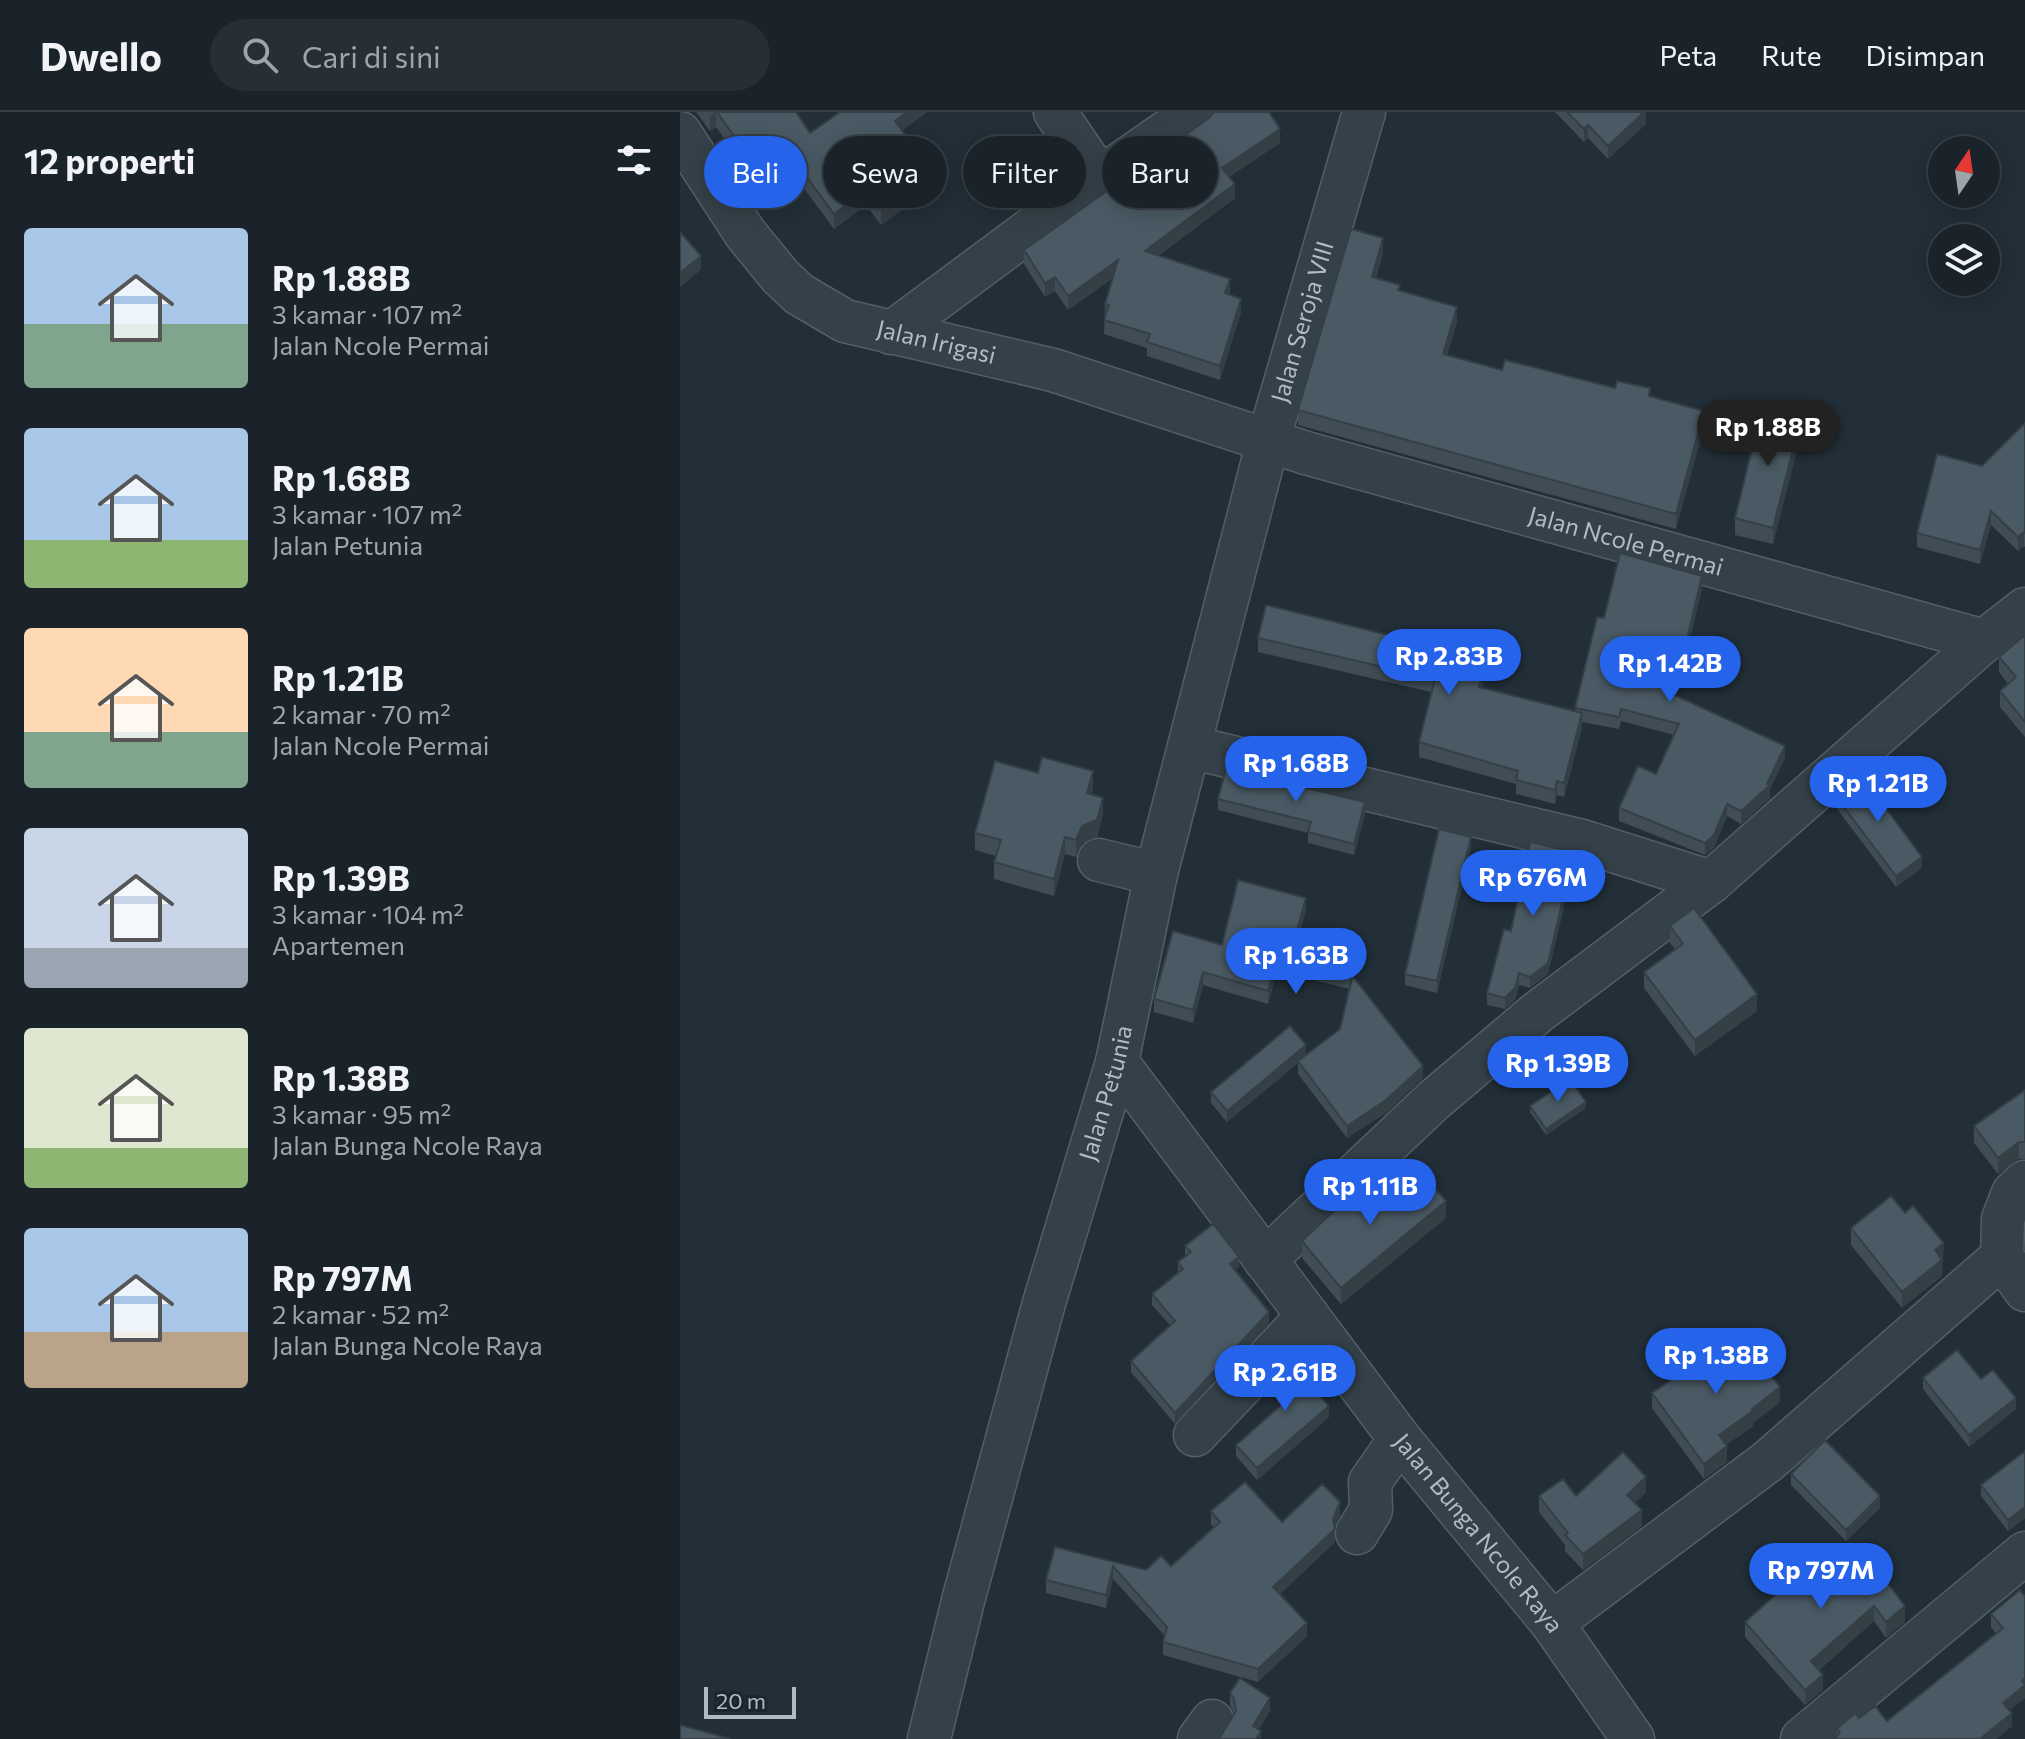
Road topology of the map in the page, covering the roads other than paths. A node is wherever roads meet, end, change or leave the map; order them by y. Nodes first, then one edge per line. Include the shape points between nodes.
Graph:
1 (1055, 112) edge
2 (1195, 112) edge
3 (1364, 112) edge
4 (680, 133) edge
5 (1100, 178) junction
6 (891, 333) junction
7 (1268, 441) junction
8 (2025, 609) edge
9 (1984, 641) junction
10 (1190, 747) junction
11 (1099, 860) dead end
12 (1156, 874) junction
13 (1711, 882) junction
14 (1117, 1062) junction
15 (2025, 1182) edge
16 (2002, 1257) junction
17 (1265, 1260) junction
18 (2025, 1290) edge
19 (1308, 1316) junction
20 (1195, 1435) dead end
21 (1400, 1439) junction
22 (1357, 1533) dead end
23 (2025, 1553) edge
24 (1552, 1623) junction
25 (929, 1739) edge
26 (1633, 1739) edge
27 (1802, 1739) edge

1 - 5 street
2 - 5 street
3 - 7 street, Jalan Seroja VIII
4 - 6 street, Jalan Irigasi via 745,233 799,294 845,321
5 - 6 street
6 - 7 street, Jalan Irigasi via 1053,370
7 - 9 street, Jalan Ncole Permai
7 - 10 street, Jalan Petunia
8 - 9 street
9 - 13 street
10 - 12 street, Jalan Petunia
10 - 13 street via 1582,841
11 - 12 street
12 - 14 street, Jalan Petunia
13 - 17 street via 1538,1012 1434,1100
14 - 17 street, Jalan Bunga Ncole Raya
14 - 25 street, Jalan Petunia via 1044,1303
15 - 16 street via 2013,1193 2003,1219
16 - 18 street
16 - 24 street via 1767,1462
17 - 19 street, Jalan Bunga Ncole Raya
19 - 20 street
19 - 21 street, Jalan Bunga Ncole Raya
21 - 22 street via 1370,1482 1371,1510
21 - 24 street, Jalan Bunga Ncole Raya
23 - 27 street
24 - 26 street, Jalan Bunga Ncole Raya

